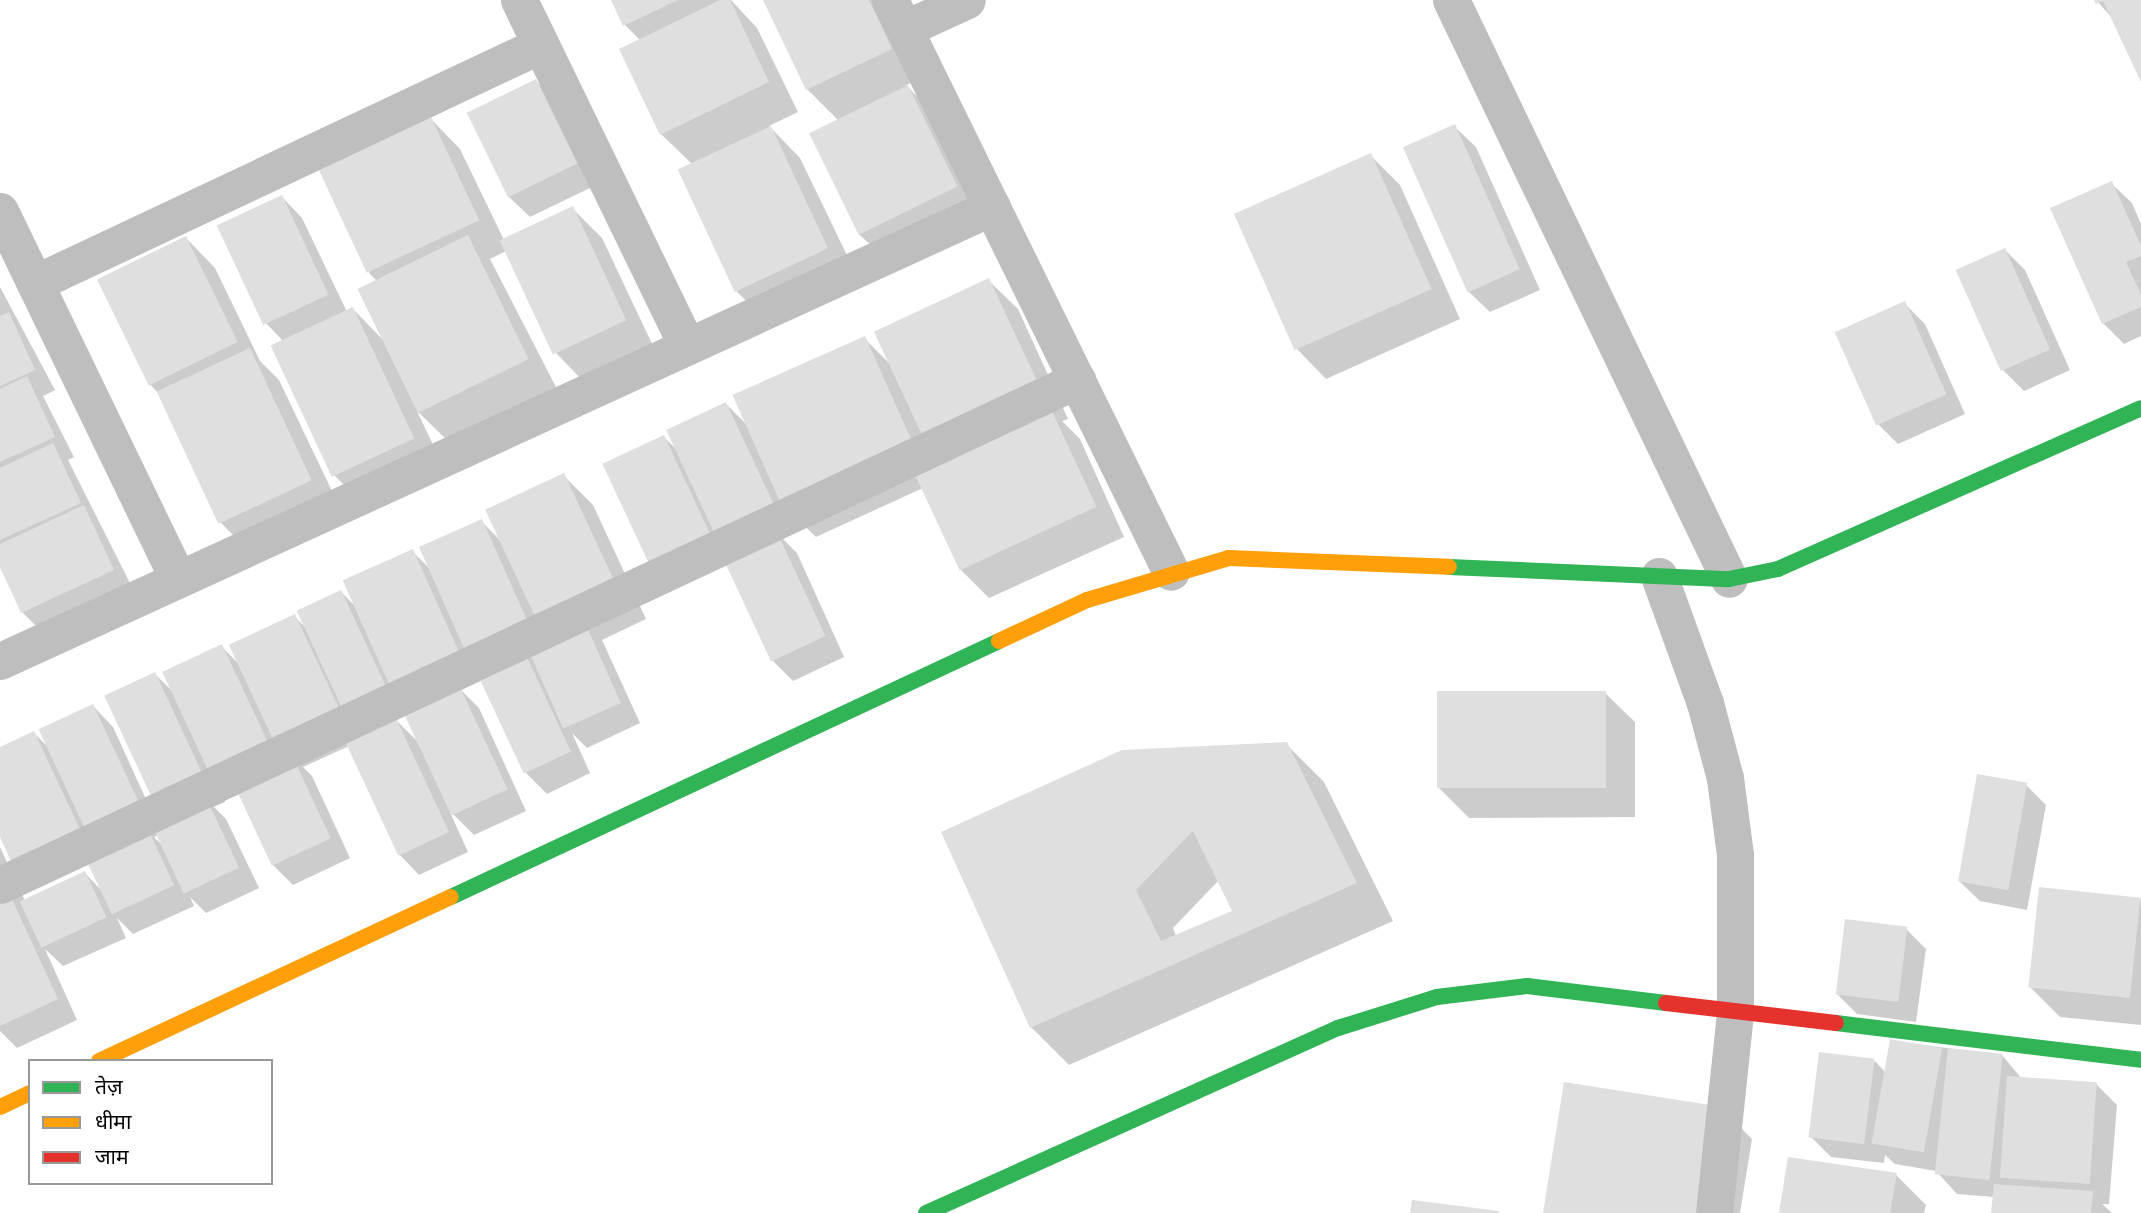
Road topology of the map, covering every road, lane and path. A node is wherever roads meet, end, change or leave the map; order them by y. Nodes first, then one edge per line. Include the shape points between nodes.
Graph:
1 (519, 0) edge
2 (967, 0) edge
3 (1451, 0) edge
4 (897, 15) edge
5 (540, 45) junction
6 (992, 207) junction
7 (0, 211) edge
8 (35, 283) junction
9 (687, 346) junction
10 (1077, 380) junction
11 (2141, 408) edge
12 (1171, 572) junction
13 (1659, 576) junction
14 (178, 579) junction
15 (1729, 579) junction
16 (4, 650) edge
17 (0, 886) edge
18 (1735, 1013) junction
19 (103, 1059) edge
20 (2141, 1059) edge
21 (947, 1208) edge
22 (1714, 1213) edge

1 - 5 street
2 - 4 street
3 - 15 street
4 - 6 street
5 - 8 street
5 - 9 street
6 - 9 street
6 - 10 street
7 - 8 street
8 - 14 street
9 - 14 street
10 - 12 street
10 - 17 street
11 - 15 street via 1778,569
12 - 13 street via 1229,558
12 - 19 street via 1087,600
13 - 15 street
13 - 18 street via 1725,778 1735,855
14 - 16 street
18 - 20 street
18 - 21 street via 1527,986 1437,997 1338,1028
18 - 22 street

